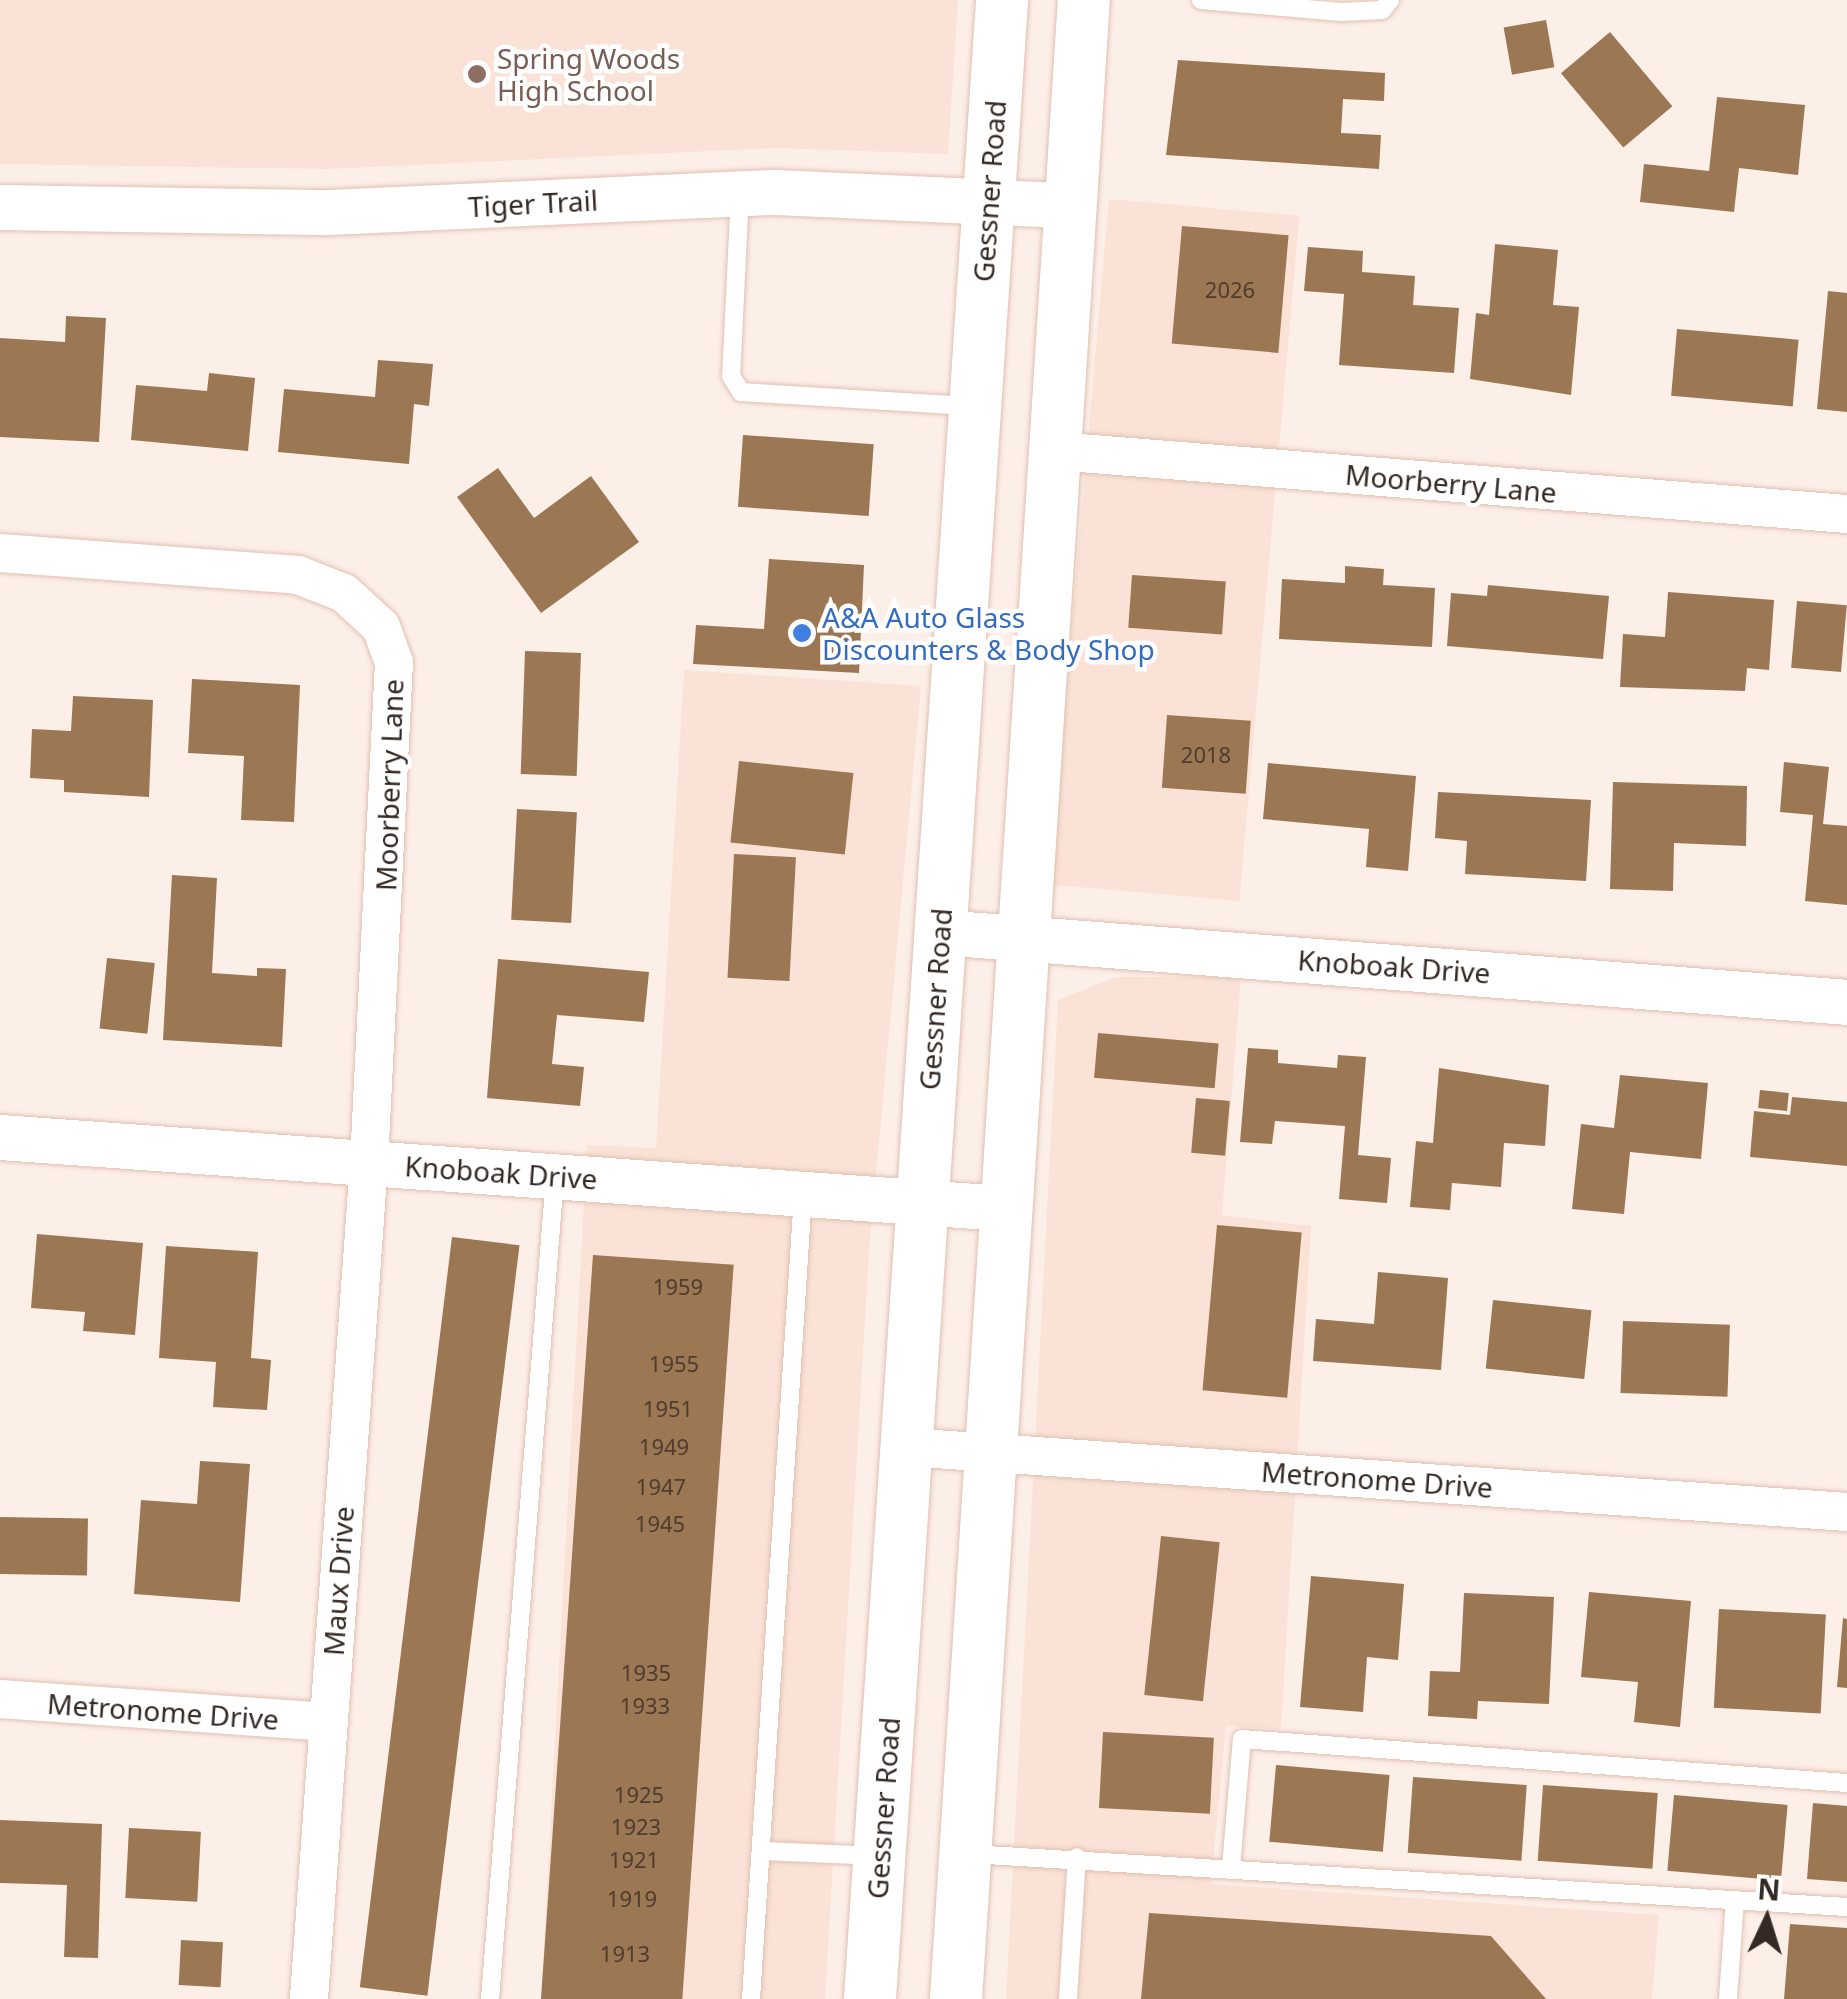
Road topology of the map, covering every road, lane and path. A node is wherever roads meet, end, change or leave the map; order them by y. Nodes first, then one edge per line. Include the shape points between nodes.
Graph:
1 (1002, 0) edge
2 (1084, 0) edge
3 (1201, 0) edge
4 (1390, 0) edge
5 (740, 194) junction
6 (988, 198) junction
7 (1067, 204) junction
8 (0, 207) edge
9 (974, 406) junction
10 (1056, 451) junction
11 (1847, 514) edge
12 (0, 553) edge
13 (940, 932) junction
14 (1024, 937) junction
15 (1847, 1002) edge
16 (0, 1137) edge
17 (369, 1163) junction
18 (556, 1176) junction
19 (803, 1194) junction
20 (921, 1202) junction
21 (1002, 1208) junction
22 (906, 1447) junction
23 (988, 1451) junction
24 (1847, 1512) edge
25 (0, 1699) edge
26 (327, 1722) junction
27 (1847, 1783) edge
28 (760, 1851) junction
29 (964, 1854) junction
30 (880, 1856) junction
31 (1077, 1857) junction
32 (1231, 1867) junction
33 (1735, 1900) junction
34 (1847, 1907) edge
35 (309, 1999) edge
36 (490, 1999) edge
37 (751, 1999) edge
38 (870, 1999) edge
39 (956, 1999) edge
40 (1068, 1999) edge
41 (1728, 1999) edge

1 - 6 main road, Gessner Road
2 - 7 main road
3 - 4 lane via 1341,12 1382,10
5 - 6 street, Tiger Trail
5 - 8 street, Tiger Trail via 329,212
5 - 9 lane via 731,376 741,392
6 - 7 street, Tiger Trail
6 - 9 main road, Gessner Road
7 - 10 main road
9 - 13 main road, Gessner Road
10 - 11 street, Moorberry Lane
10 - 14 main road
12 - 17 street, Moorberry Lane via 298,575 344,593 381,627 394,662 396,704
13 - 14 street, Knoboak Drive
13 - 20 main road, Gessner Road
14 - 15 street, Knoboak Drive
14 - 21 main road
16 - 17 street, Knoboak Drive
17 - 18 street, Knoboak Drive
17 - 26 street, Maux Drive
18 - 19 street, Knoboak Drive
18 - 36 lane
19 - 20 street, Knoboak Drive
19 - 28 lane
20 - 21 street, Knoboak Drive
20 - 22 main road, Gessner Road
21 - 23 main road
22 - 23 street, Metronome Drive
22 - 30 main road, Gessner Road
23 - 24 street, Metronome Drive
23 - 29 main road
25 - 26 street, Metronome Drive
26 - 35 street, Maux Drive
27 - 32 lane via 1242,1739
28 - 30 lane
28 - 37 lane
29 - 30 main road
29 - 31 lane
29 - 39 main road
30 - 38 main road, Gessner Road
31 - 32 lane
31 - 40 lane
32 - 33 lane
33 - 34 lane
33 - 41 lane

